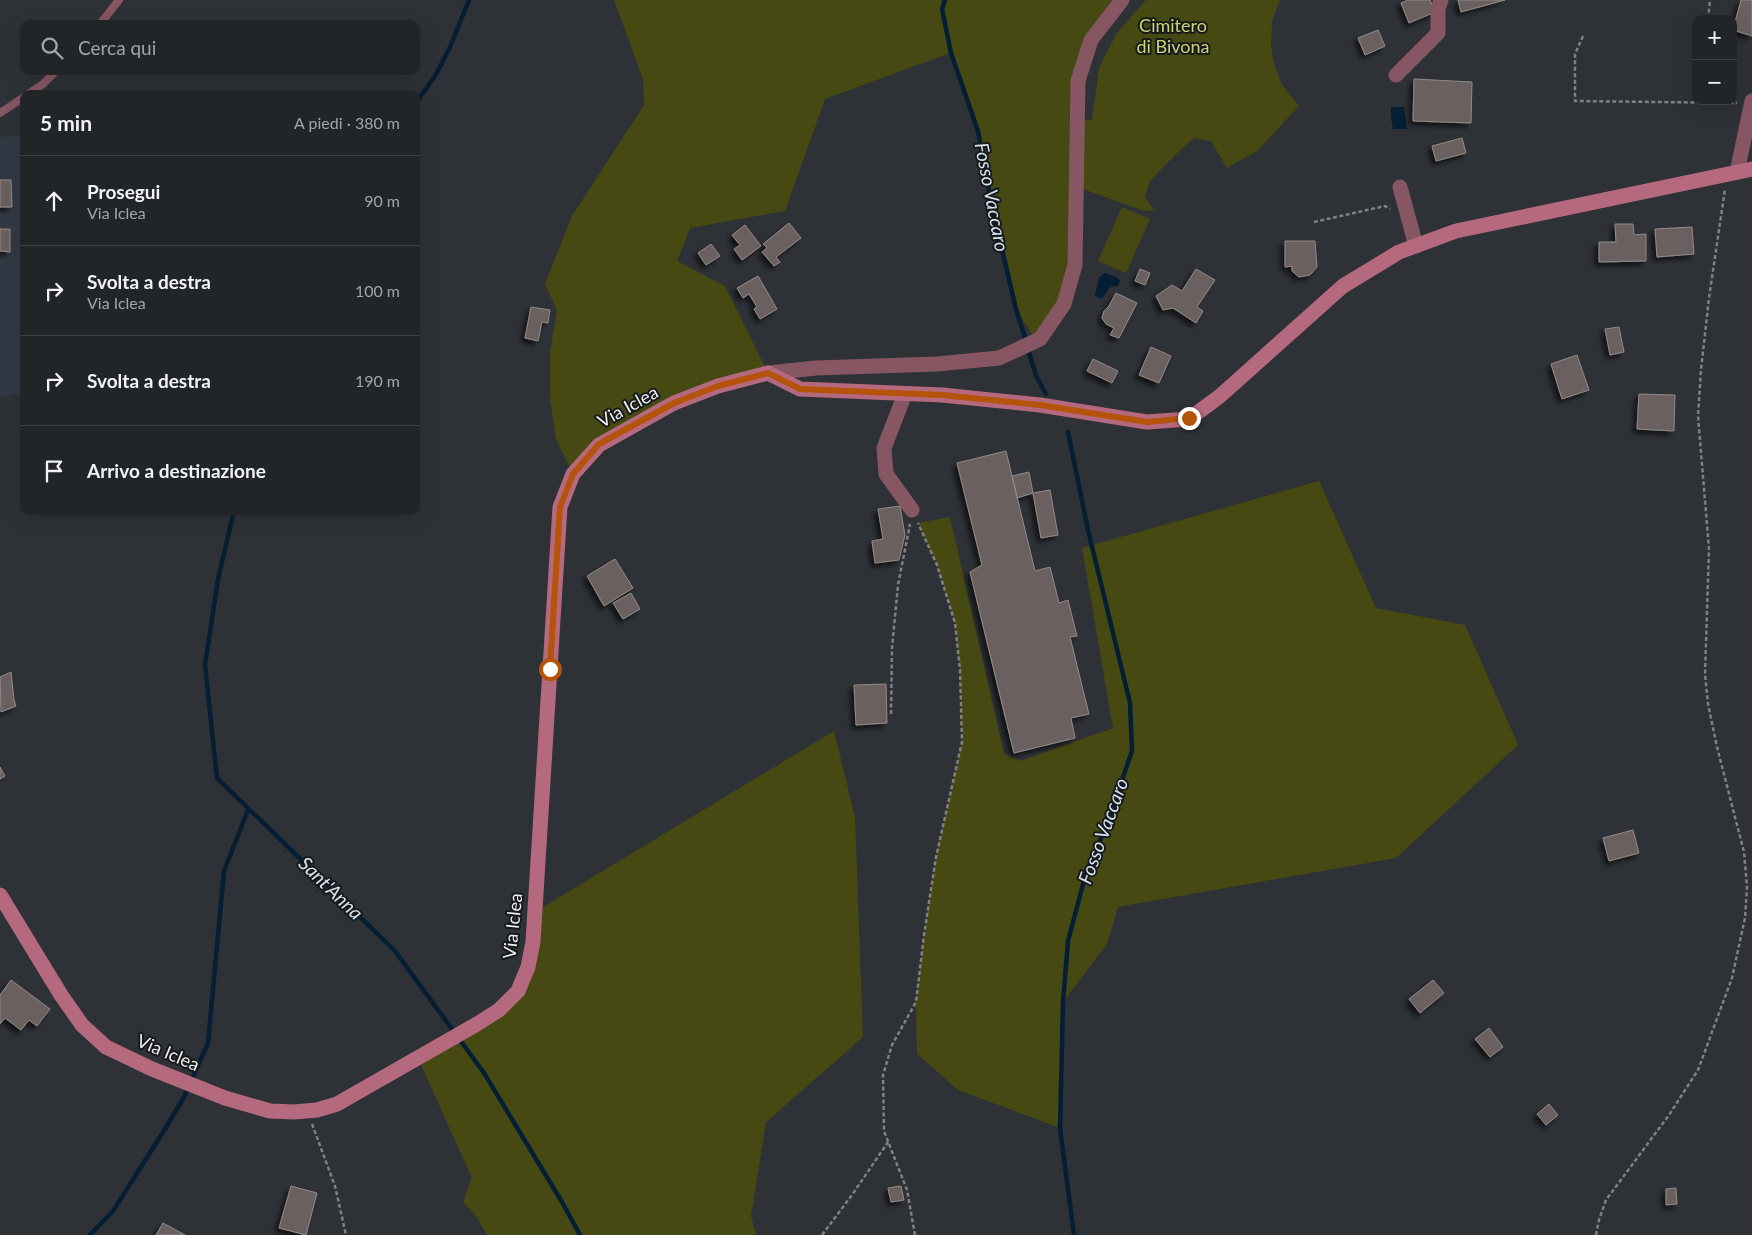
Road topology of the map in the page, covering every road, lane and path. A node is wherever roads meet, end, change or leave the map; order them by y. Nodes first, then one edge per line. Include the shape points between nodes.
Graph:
1 (119, 0) edge
2 (1122, 0) edge
3 (1441, 0) edge
4 (1710, 0) edge
5 (1708, 15) edge
6 (103, 20) edge
7 (1583, 36) dead end
8 (52, 75) edge
9 (1396, 75) dead end
10 (34, 90) edge
11 (20, 100) edge
12 (1692, 102) edge
13 (1737, 102) edge
14 (1752, 102) edge
15 (0, 113) edge
16 (1752, 169) edge
17 (1732, 172) junction
18 (1400, 187) dead end
19 (1408, 216) junction
20 (1314, 222) dead end
21 (1416, 246) junction
22 (768, 373) junction
23 (905, 394) junction
24 (912, 510) junction
25 (891, 714) dead end
26 (2, 903) edge
27 (307, 1111) junction
28 (888, 1142) junction
29 (346, 1235) edge
30 (822, 1235) edge
31 (915, 1235) edge
32 (1596, 1235) edge

1 - 6 lane
2 - 22 street via 1091,40 1078,82 1076,265 1064,304 1040,339 999,358
3 - 9 street via 1438,33
4 - 5 path
7 - 12 path via 1575,54 1575,101
8 - 10 lane
11 - 15 lane
13 - 14 path
14 - 17 street
16 - 17 street
17 - 21 street via 1456,230
17 - 32 path via 1709,298 1698,416 1709,549 1705,674 1717,747 1744,852 1745,918 1732,978 1698,1070 1670,1114 1606,1200
18 - 19 street
19 - 20 path via 1385,206
19 - 21 street
21 - 23 street via 1399,252 1342,286 1228,389 1189,418 1147,422 1040,405
22 - 23 street via 800,389
22 - 27 street, Via Iclea via 718,386 674,403 599,444 573,474 560,507 533,942 528,967 518,991 499,1010 442,1045 337,1104
23 - 24 street via 884,448 886,474
24 - 25 path via 898,585 892,648
24 - 28 path via 937,565 955,623 962,742 936,857 916,1002 892,1045 883,1075 884,1131
26 - 27 street, Via Iclea via 82,1025 106,1047 225,1098 270,1111
27 - 29 path via 335,1186
28 - 30 path
28 - 31 path via 907,1190

